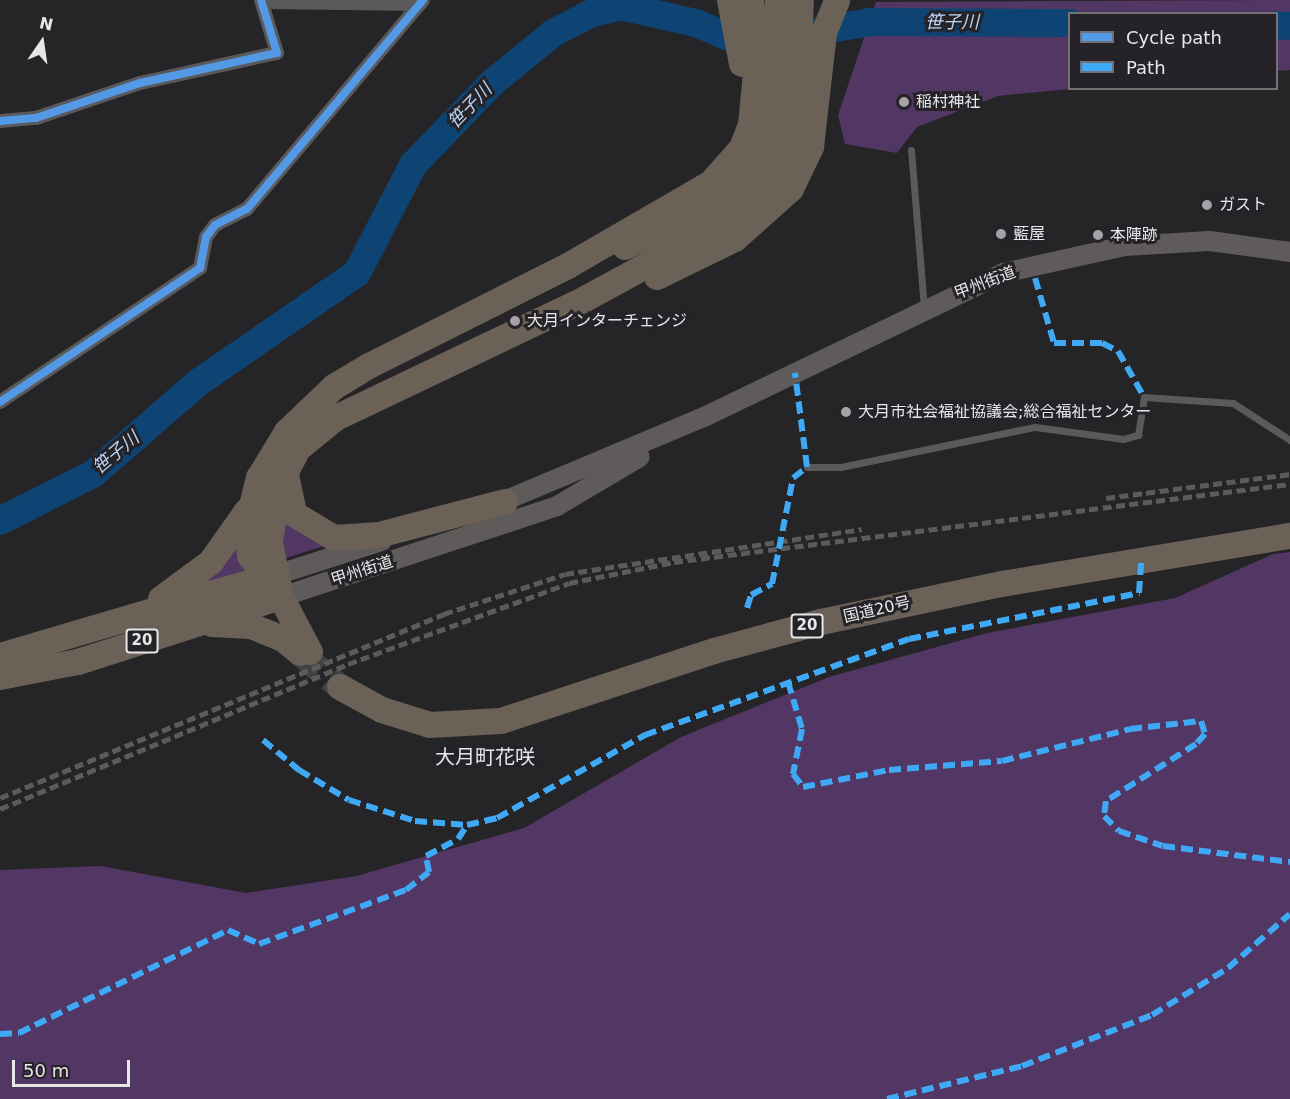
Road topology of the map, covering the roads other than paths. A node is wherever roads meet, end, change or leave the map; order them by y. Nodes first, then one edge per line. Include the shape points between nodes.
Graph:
1 (729, 0) edge
2 (751, 0) edge
3 (778, 0) edge
4 (801, 0) edge
5 (837, 0) edge
6 (263, 1) edge
7 (422, 2) edge
8 (778, 101) junction
9 (0, 121) edge
10 (911, 150) dead end
11 (1290, 252) edge
12 (568, 266) junction
13 (924, 308) junction
14 (0, 402) edge
15 (704, 417) junction
16 (1290, 440) edge
17 (807, 467) dead end
18 (286, 468) junction
19 (505, 502) junction
20 (248, 508) junction
21 (1290, 536) edge
22 (273, 584) junction
23 (187, 626) junction
24 (61, 639) junction
25 (0, 656) edge
26 (0, 677) edge
27 (340, 687) tunnel mouth

1 - 8 highway via 742,56
2 - 8 highway via 758,52
3 - 8 highway
4 - 8 highway
5 - 8 highway via 824,33
6 - 7 street
6 - 9 street via 277,53 140,83 36,118
7 - 14 street via 247,209 215,225 206,237 200,268
8 - 12 highway via 731,139 706,174
8 - 12 highway via 765,155 738,189 674,228
8 - 18 highway via 804,168 770,213 735,239 659,277 585,299 336,418 298,449
10 - 13 lane
11 - 13 main road, 甲州街道 via 1210,241 1125,246 1003,273
12 - 20 highway via 334,387 287,432
13 - 15 main road, 甲州街道
15 - 19 main road, 甲州街道
15 - 22 main road, 甲州街道 via 557,506
16 - 17 lane via 1233,403 1144,397 1138,435 1123,439 1035,427 841,467
18 - 19 highway via 294,514 334,538 379,535
18 - 22 highway via 270,524
19 - 22 main road, 甲州街道
20 - 22 highway via 250,556
20 - 24 highway via 226,546 184,586
21 - 27 highway, 国道20号 / 20 via 1002,584 821,622 714,651 501,721 430,725 382,710
22 - 23 highway, 甲州街道 / 20
22 - 23 highway via 305,652 251,626
22 - 24 highway, 甲州街道 / 20
23 - 26 highway, 甲州街道 / 20 via 78,662
24 - 25 highway, 甲州街道 / 20

